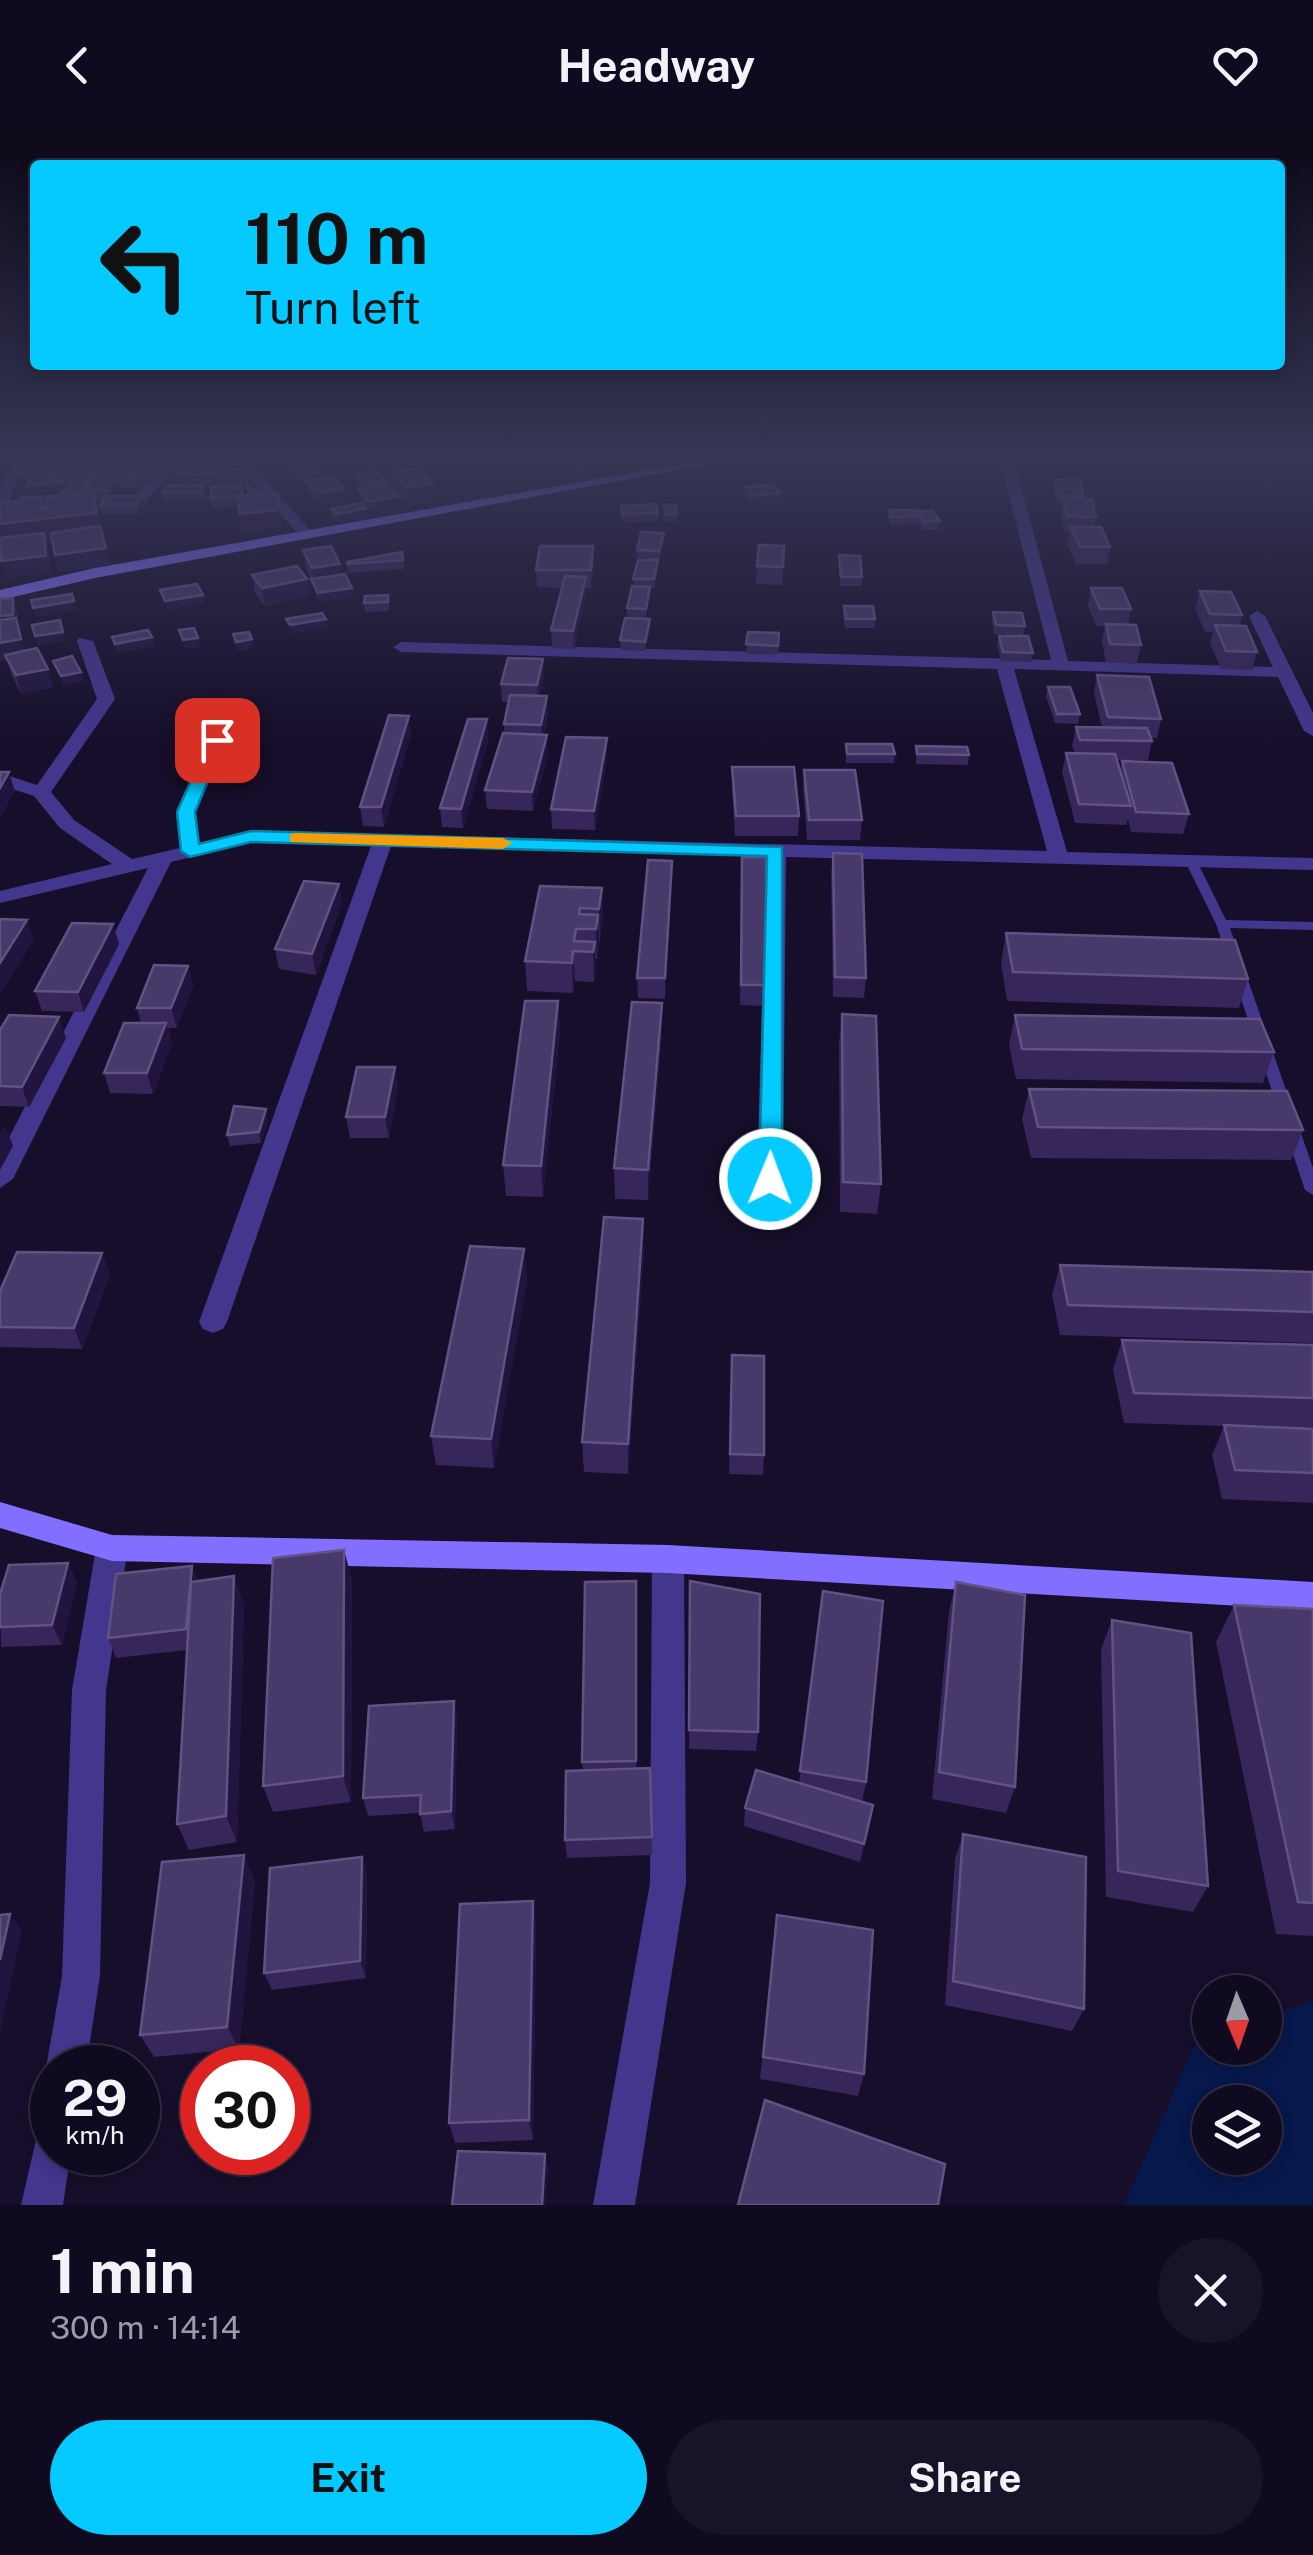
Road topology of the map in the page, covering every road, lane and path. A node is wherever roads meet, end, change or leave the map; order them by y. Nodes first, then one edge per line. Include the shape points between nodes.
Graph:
1 (215, 553) edge
2 (1031, 553) edge
3 (0, 595) edge
4 (1256, 616) dead end
5 (85, 641) dead end
6 (401, 647) dead end
7 (1004, 664) junction
8 (1061, 665) junction
9 (1284, 672) junction
10 (232, 704) dead end
11 (1313, 731) edge
12 (0, 779) edge
13 (42, 792) junction
14 (383, 840) junction
15 (776, 850) junction
16 (190, 851) junction
17 (163, 858) junction
18 (1059, 858) junction
19 (1191, 861) junction
20 (1313, 864) edge
21 (128, 866) junction
22 (0, 896) edge
23 (1222, 924) junction
24 (1313, 926) edge
25 (770, 1179) dead end
26 (0, 1180) edge
27 (1313, 1190) edge
28 (213, 1322) dead end
29 (0, 1515) edge
30 (112, 1548) junction
31 (668, 1559) junction
32 (1313, 1596) edge
33 (70, 2045) edge
34 (47, 2175) edge
35 (42, 2205) edge
36 (614, 2205) edge

1 - 3 street
2 - 8 street
4 - 9 street
5 - 13 street via 106,699
6 - 7 street
7 - 8 street
7 - 18 street
8 - 9 street
9 - 11 street
10 - 16 street via 186,812
12 - 13 street
13 - 21 street via 67,824
14 - 15 street
14 - 16 street via 251,837
14 - 28 street
15 - 18 street
15 - 25 street
16 - 17 street
17 - 21 street
17 - 26 street
18 - 19 street
19 - 20 street
19 - 23 lane
21 - 22 street
23 - 24 lane
23 - 27 lane
29 - 30 street
30 - 31 street
30 - 33 street via 89,1690 81,1976
31 - 32 street
31 - 36 street via 668,1884
34 - 35 street

